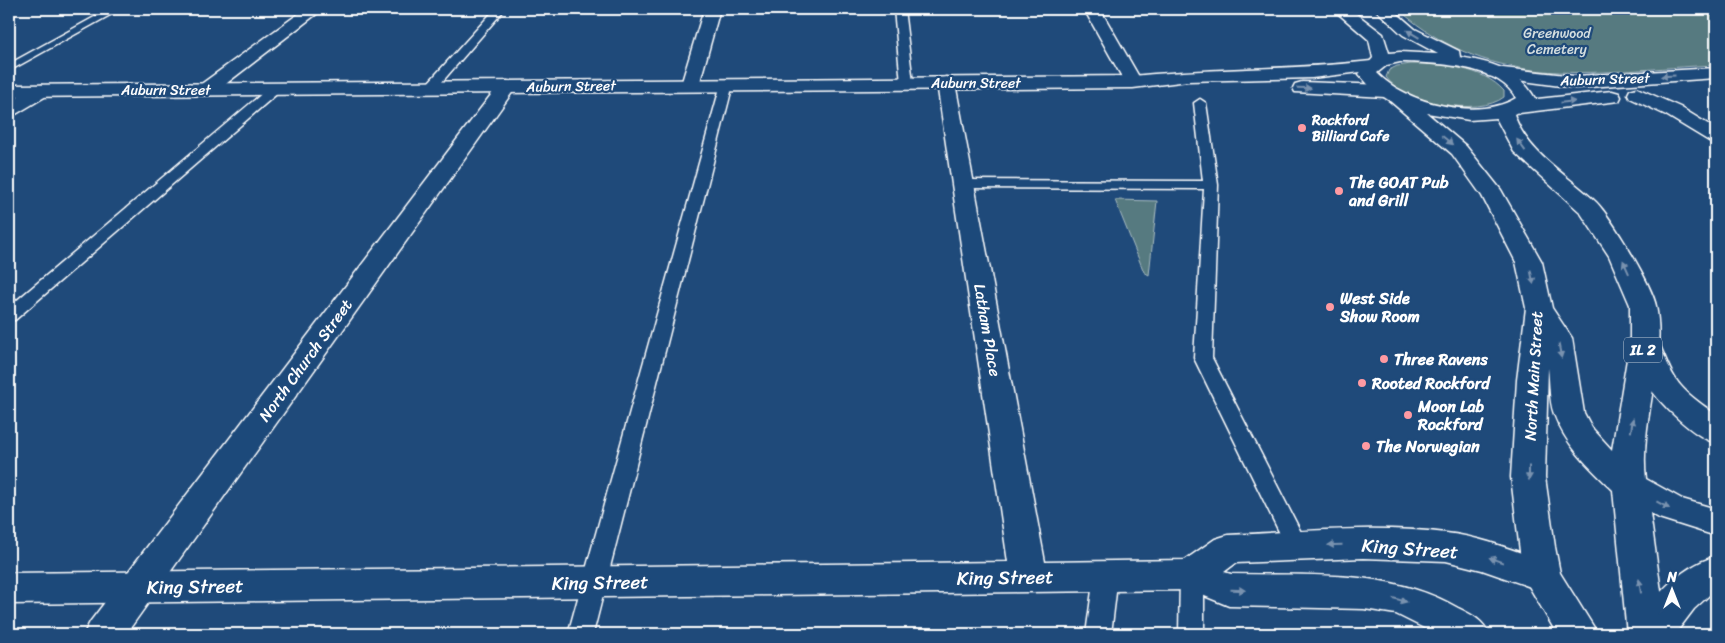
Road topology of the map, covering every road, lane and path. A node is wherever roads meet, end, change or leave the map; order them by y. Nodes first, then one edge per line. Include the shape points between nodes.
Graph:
1 (116, 9) edge
2 (315, 9) edge
3 (500, 9) edge
4 (712, 9) edge
5 (899, 9) edge
6 (1092, 9) edge
7 (1341, 9) edge
8 (1383, 9) edge
9 (1376, 63) junction
10 (1472, 65) junction
11 (9, 68) edge
12 (1494, 72) junction
13 (1716, 72) edge
14 (1133, 82) junction
15 (907, 83) junction
16 (946, 83) junction
17 (727, 84) junction
18 (690, 85) junction
19 (1716, 86) edge
20 (431, 87) junction
21 (506, 87) junction
22 (275, 89) junction
23 (207, 90) junction
24 (9, 91) edge
25 (41, 91) junction
26 (1391, 94) junction
27 (1637, 94) junction
28 (1200, 103) dead end
29 (9, 110) edge
30 (1512, 110) junction
31 (1716, 137) edge
32 (963, 184) junction
33 (1211, 185) junction
34 (1538, 308) junction
35 (9, 316) edge
36 (1644, 341) junction
37 (1716, 432) edge
38 (1630, 486) junction
39 (1716, 522) edge
40 (1298, 546) junction
41 (1716, 571) edge
42 (1192, 575) junction
43 (1106, 576) junction
44 (1542, 576) junction
45 (1029, 577) junction
46 (595, 582) junction
47 (138, 587) junction
48 (9, 589) edge
49 (104, 634) edge
50 (580, 634) edge
51 (1098, 634) edge
52 (1190, 634) edge
53 (1469, 634) edge
54 (1578, 634) edge
55 (1647, 634) edge
56 (1654, 634) edge

1 - 11 lane
2 - 23 main road
3 - 20 lane
4 - 18 main road
5 - 15 lane
6 - 14 main road
7 - 9 main road via 1377,38
10 -> 8 main road via 1409,32
9 - 10 main road, Auburn Street via 1422,57
9 - 14 main road, Auburn Street via 1312,73 1188,76
9 - 26 main road, North Main Street via 1368,74 1373,82
10 - 12 main road
13 -> 12 main road, Auburn Street via 1575,82
12 - 30 main road via 1524,91 1526,100
14 - 16 main road, Auburn Street
14 -> 26 main road, Auburn Street via 1184,88 1303,88
15 - 16 main road, Auburn Street
15 - 17 main road, Auburn Street
16 - 32 main road, Latham Place
17 - 18 main road, Auburn Street
17 - 46 lane
18 - 21 main road, Auburn Street
19 - 27 main road, Auburn Street
20 - 21 main road, Auburn Street
20 - 22 main road, Auburn Street
21 - 47 main road, North Church Street
22 - 23 main road, Auburn Street
22 - 35 lane
23 - 25 main road, Auburn Street
24 - 25 main road, Auburn Street
25 - 29 main road
26 - 30 main road, Auburn Street via 1429,108 1456,112
26 -> 34 main road, North Main Street via 1459,150 1492,195 1529,262
30 -> 27 main road, Auburn Street
27 - 31 main road
28 - 33 lane
36 -> 30 main road, IL 2 via 1643,305 1621,256 1589,208 1521,148 1507,122
32 - 33 lane
32 - 45 main road, Latham Place
33 - 40 lane via 1203,358
34 -> 38 main road via 1558,338 1569,413 1579,433 1594,453
34 -> 44 main road, North Main Street via 1528,477
36 - 37 main road via 1662,383 1677,400
38 -> 36 main road, IL 2 via 1627,457
38 -> 39 main road via 1671,509
55 -> 38 main road, IL 2
40 - 42 main road, King Street via 1228,549
44 -> 40 main road, King Street via 1485,556 1446,547
41 - 56 main road via 1672,604
42 - 43 main road, King Street
42 - 52 lane
42 -> 53 main road, King Street via 1229,590 1364,593 1400,599 1434,613
43 - 45 main road, King Street
43 - 51 lane
44 - 54 main road, North Main Street
45 - 46 main road, King Street
46 - 47 main road, King Street
46 - 50 lane
47 - 48 main road, King Street
47 - 49 main road, North Church Street

